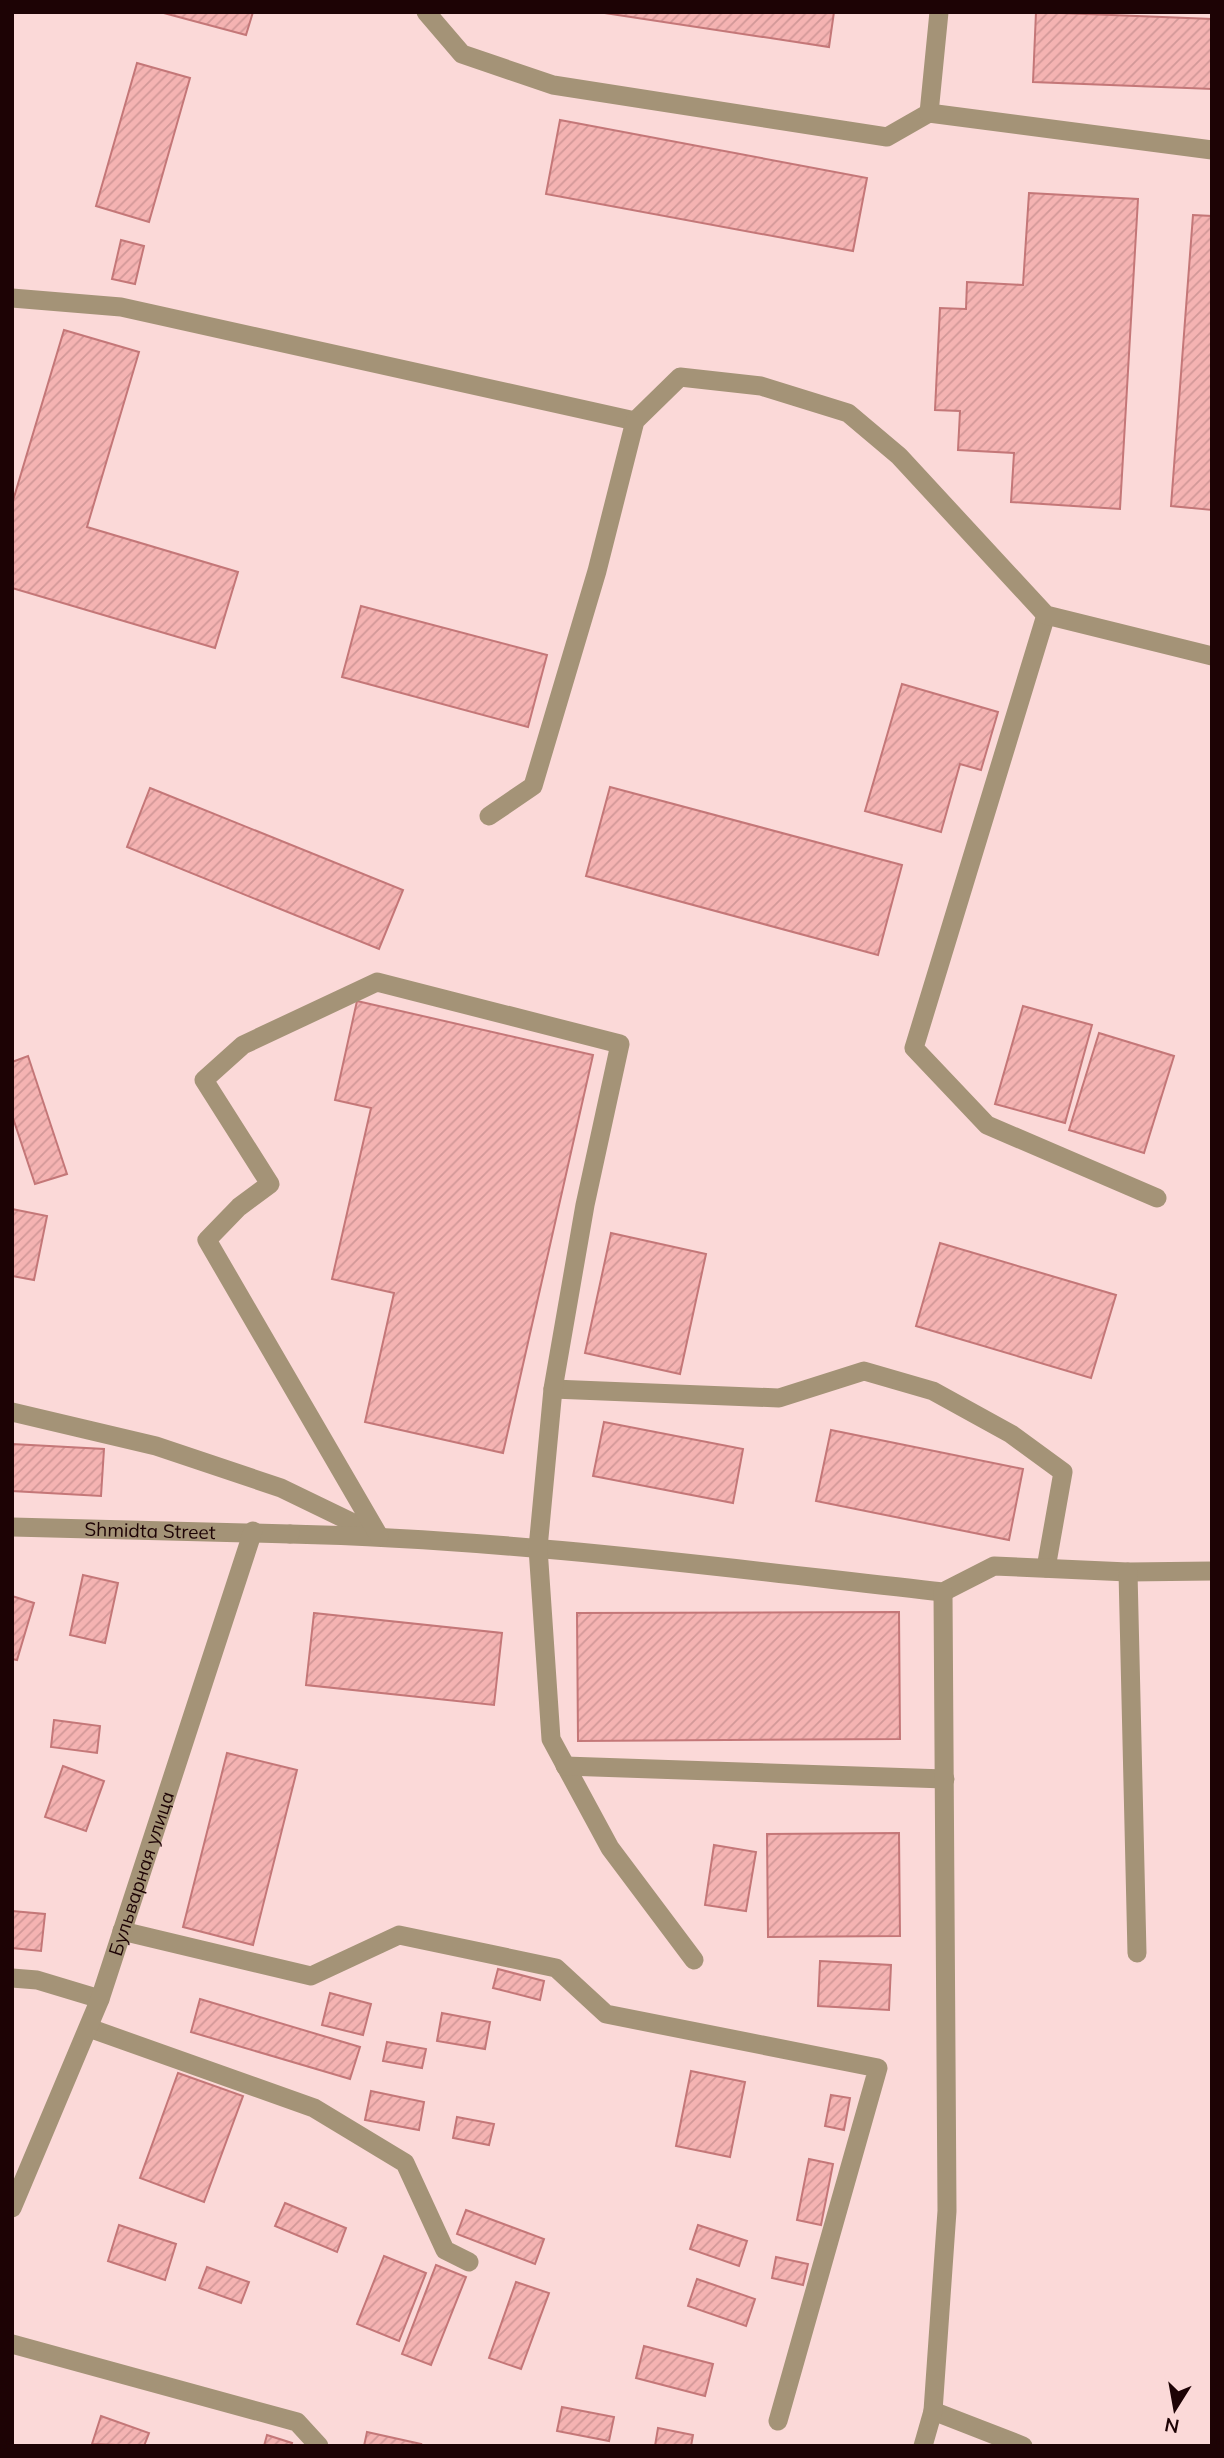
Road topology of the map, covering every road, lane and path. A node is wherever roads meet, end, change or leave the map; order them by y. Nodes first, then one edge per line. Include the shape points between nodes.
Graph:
1 (426, 12) edge
2 (939, 12) edge
3 (929, 113) junction
4 (1212, 150) edge
5 (12, 298) edge
6 (635, 421) junction
7 (1046, 615) junction
8 (1212, 656) edge
9 (489, 816) dead end
10 (1157, 1198) dead end
11 (553, 1389) junction
12 (12, 1412) edge
13 (12, 1527) edge
14 (253, 1531) junction
15 (379, 1536) junction
16 (538, 1548) junction
17 (1046, 1568) junction
18 (1212, 1571) edge
19 (1128, 1572) junction
20 (943, 1592) junction
21 (565, 1766) junction
22 (945, 1779) junction
23 (122, 1931) junction
24 (1137, 1953) dead end
25 (694, 1960) dead end
26 (12, 1978) edge
27 (100, 1999) junction
28 (89, 2028) junction
29 (12, 2208) edge
30 (469, 2262) dead end
31 (12, 2344) edge
32 (933, 2411) junction
33 (778, 2421) dead end
34 (319, 2446) edge
35 (923, 2446) edge
36 (1023, 2446) edge

1 - 3 street via 461,54 553,85 887,137
2 - 3 street
3 - 4 street
5 - 6 street via 121,307
6 - 7 street via 680,377 761,386 848,413 899,456
6 - 9 street via 597,571 533,786
7 - 8 street
7 - 10 street via 914,1048 987,1125
11 - 15 street via 585,1205 620,1044 377,982 243,1045 204,1080 270,1184 207,1240
11 - 16 street
11 - 17 street via 779,1398 864,1371 933,1391 1011,1434 1063,1472
12 - 15 street via 156,1446 281,1488
13 - 14 street, Shmidta Street
14 - 15 street, Shmidta Street
14 - 23 street, Бульварная улица
15 - 16 street, Shmidta Street
16 - 20 street, Shmidta Street
16 - 21 street via 551,1740
17 - 19 street
17 - 20 street via 994,1566
18 - 19 street
19 - 24 street
20 - 22 street
21 - 22 street
21 - 25 street via 610,1848
22 - 32 street via 947,2211
23 - 27 street, Бульварная улица
23 - 33 street via 312,1976 400,1935 556,1968 606,2014 878,2068
26 - 27 street via 37,1980
27 - 28 street, Бульварная улица
28 - 29 street, Бульварная улица
28 - 30 street via 314,2108 405,2163 445,2250
31 - 34 street via 297,2422
32 - 35 street
32 - 36 street

